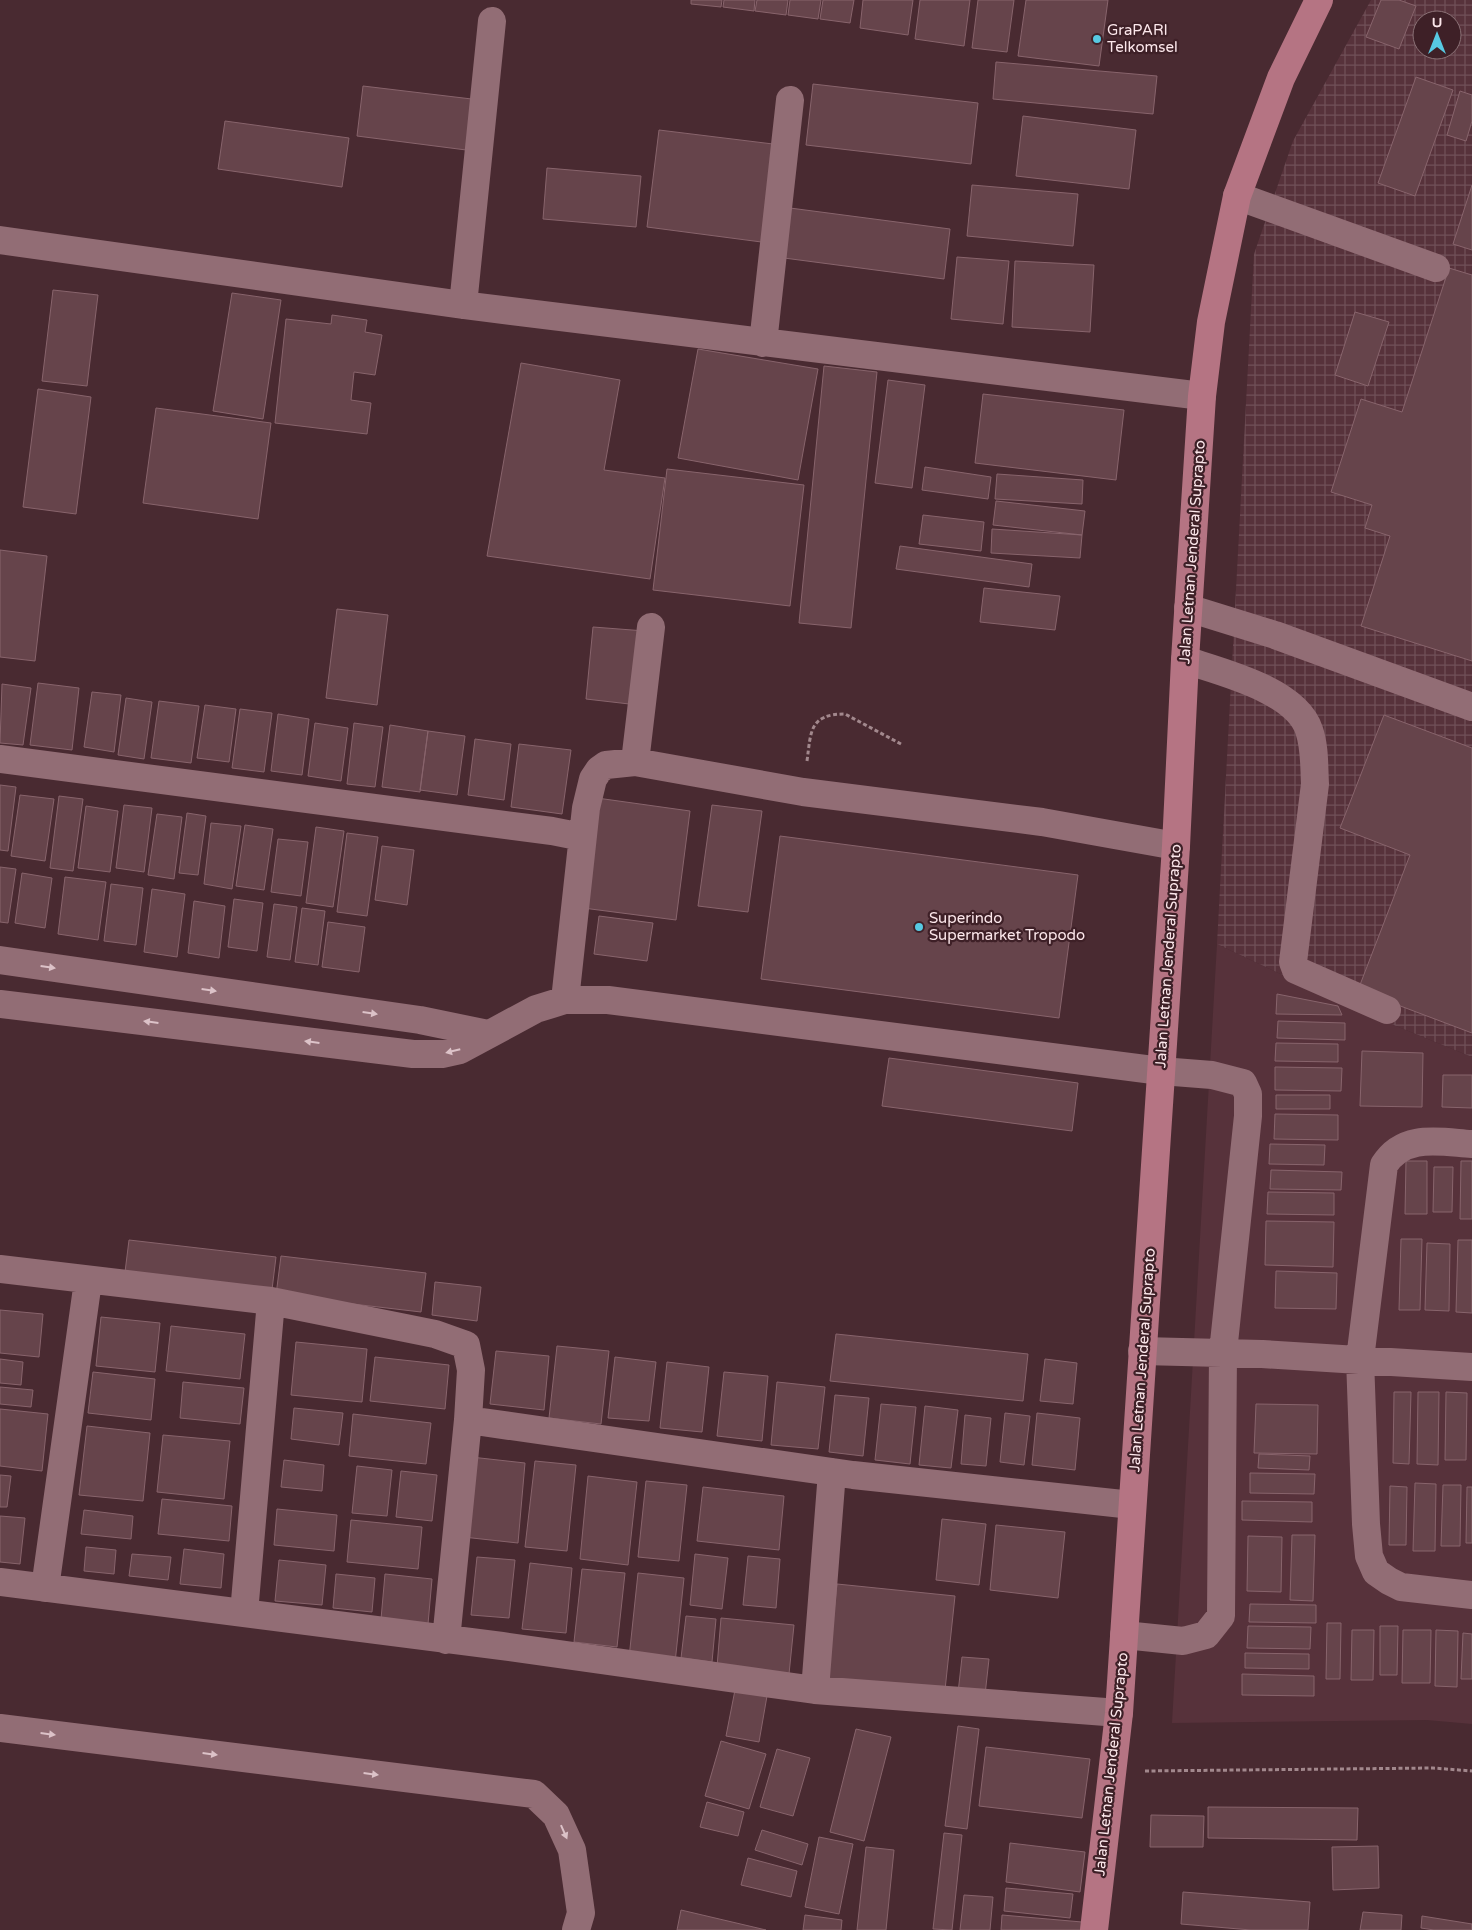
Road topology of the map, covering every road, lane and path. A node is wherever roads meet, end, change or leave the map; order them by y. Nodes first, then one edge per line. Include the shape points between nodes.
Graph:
1 (1319, 0) edge
2 (492, 21) dead end
3 (790, 100) dead end
4 (1238, 196) junction
5 (0, 240) edge
6 (1436, 268) dead end
7 (463, 305) junction
8 (763, 342) junction
9 (1202, 396) junction
10 (1188, 608) junction
11 (652, 626) dead end
12 (1185, 660) junction
13 (1472, 707) edge
14 (901, 744) dead end
15 (0, 759) edge
16 (635, 762) junction
17 (803, 792) junction
18 (582, 838) junction
19 (1176, 846) junction
20 (0, 960) edge
21 (565, 1000) junction
22 (0, 1004) edge
23 (1387, 1010) dead end
24 (488, 1034) junction
25 (1161, 1071) junction
26 (1472, 1144) edge
27 (0, 1270) edge
28 (88, 1281) junction
29 (270, 1301) junction
30 (1142, 1351) junction
31 (1223, 1352) junction
32 (1360, 1359) junction
33 (1472, 1367) edge
34 (468, 1420) junction
35 (832, 1472) junction
36 (1132, 1505) junction
37 (0, 1582) edge
38 (45, 1588) junction
39 (1472, 1595) edge
40 (244, 1613) junction
41 (1124, 1635) junction
42 (446, 1640) junction
43 (815, 1690) junction
44 (1119, 1713) junction
45 (0, 1728) edge
46 (1112, 1771) junction
47 (1472, 1771) edge
48 (576, 1930) edge
49 (1094, 1930) edge

1 - 4 main road, Jalan Letnan Jenderal Suprapto via 1281,78
2 - 7 street
3 - 8 street
4 - 6 street
4 - 9 main road, Jalan Letnan Jenderal Suprapto via 1211,322
5 - 7 street
7 - 8 street
8 - 9 street
9 - 10 main road, Jalan Letnan Jenderal Suprapto
10 - 12 main road, Jalan Letnan Jenderal Suprapto
10 - 13 street via 1275,635
11 - 16 street
12 - 19 main road, Jalan Letnan Jenderal Suprapto
12 - 23 street via 1244,679 1288,702 1300,712 1309,730 1315,784 1293,962 1296,970
14 - 17 path via 845,714 819,719 812,730
15 - 18 street via 542,830
16 - 17 street
16 - 18 street via 606,765 596,774 590,789
17 - 19 street via 1042,822
18 - 21 street
19 - 25 main road, Jalan Letnan Jenderal Suprapto
20 -> 24 street via 420,1020
21 - 24 street via 536,1009
21 - 25 street via 608,1000
24 -> 22 street via 460,1050 413,1054
25 - 30 main road, Jalan Letnan Jenderal Suprapto
25 - 31 street via 1212,1075 1243,1083 1248,1094
26 - 32 street via 1419,1141 1391,1154 1384,1165
27 - 28 street
28 - 29 street
28 - 38 street
29 - 34 street via 435,1334 466,1345 471,1370
29 - 40 street
30 - 31 street
30 - 36 main road, Jalan Letnan Jenderal Suprapto
31 - 32 street
31 - 41 street via 1221,1616 1206,1635 1183,1641
32 - 33 street
32 - 39 street via 1366,1524 1370,1556 1376,1572 1401,1587
34 - 35 street
34 - 42 street
35 - 36 street
35 - 43 street
36 - 41 main road, Jalan Letnan Jenderal Suprapto
37 - 38 street
38 - 40 street
40 - 42 street
41 - 44 main road, Jalan Letnan Jenderal Suprapto
42 - 43 street
43 - 44 street
44 - 46 main road, Jalan Letnan Jenderal Suprapto
45 -> 48 street via 534,1794 556,1815 572,1850 581,1913
46 - 47 path via 1433,1768
46 - 49 main road, Jalan Letnan Jenderal Suprapto

